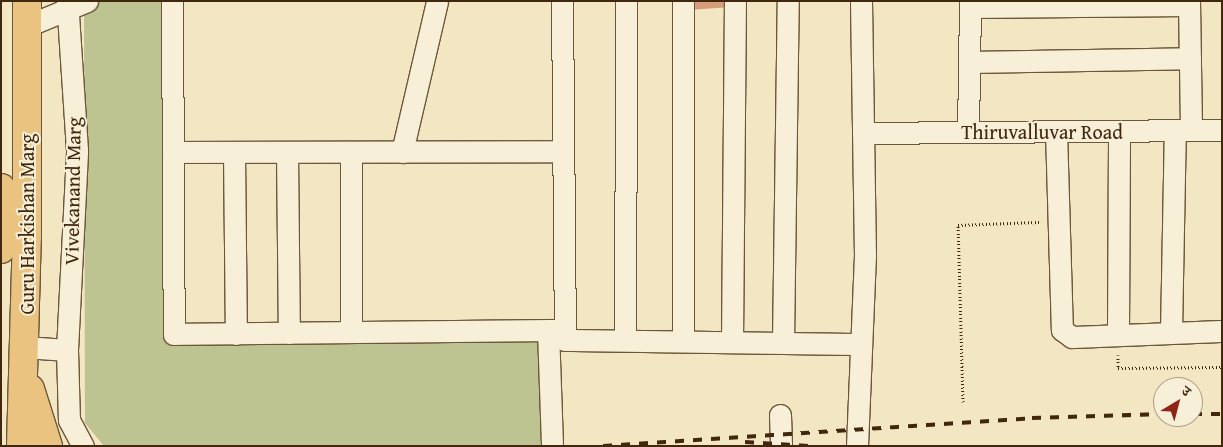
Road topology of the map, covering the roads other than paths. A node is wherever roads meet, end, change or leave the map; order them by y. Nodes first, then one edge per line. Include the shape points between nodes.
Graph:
1 (172, 1) edge
2 (438, 1) edge
3 (562, 1) edge
4 (626, 1) edge
5 (683, 1) edge
6 (735, 1) edge
7 (788, 1) edge
8 (861, 1) edge
9 (1189, 3) edge
10 (74, 4) edge
11 (970, 4) edge
12 (27, 13) edge
13 (1190, 58) junction
14 (969, 62) junction
15 (1183, 130) junction
16 (1222, 130) edge
17 (1056, 131) junction
18 (1119, 131) junction
19 (968, 132) junction
20 (863, 133) junction
21 (564, 151) junction
22 (173, 152) junction
23 (234, 152) junction
24 (288, 152) junction
25 (351, 152) junction
26 (402, 152) junction
27 (1, 188) edge
28 (1, 249) edge
29 (557, 330) junction
30 (1222, 331) edge
31 (351, 332) junction
32 (1118, 332) junction
33 (1171, 332) junction
34 (289, 333) junction
35 (236, 334) junction
36 (625, 340) junction
37 (682, 341) junction
38 (732, 342) junction
39 (783, 342) junction
40 (861, 344) junction
41 (66, 350) junction
42 (25, 359) junction
43 (780, 415) dead end
44 (21, 446) edge
45 (48, 446) edge
46 (83, 446) edge
47 (552, 446) edge
48 (782, 446) edge
49 (857, 446) edge

1 - 22 street
2 - 26 street
3 - 21 street
4 - 36 street
5 - 37 street
6 - 38 street
7 - 39 street
8 - 20 street
9 - 11 street
9 - 13 street
10 - 12 street
10 - 41 street, Vivekanand Marg via 77,150
11 - 14 street
12 - 42 main road, Guru Harkishan Marg
13 - 14 street
13 - 15 street
14 - 19 street
15 - 16 street, Thiruvalluvar Road
15 - 18 street, Thiruvalluvar Road
15 - 33 street
17 - 18 street, Thiruvalluvar Road
17 - 19 street, Thiruvalluvar Road
17 - 32 street via 1062,330 1072,337
18 - 32 street
19 - 20 street, Thiruvalluvar Road
20 - 40 street via 865,256
21 - 26 street
21 - 29 street
22 - 23 street
22 - 35 street via 174,334
23 - 24 street
23 - 35 street
24 - 25 street
24 - 34 street
25 - 26 street
25 - 31 street
27 - 28 main road, Guru Harkishan Marg
29 - 31 street
29 - 36 street via 565,340
29 - 47 street
30 - 33 street
31 - 34 street
32 - 33 street
34 - 35 street
36 - 37 street
37 - 38 street
38 - 39 street
39 - 40 street
40 - 49 street
41 - 42 street
41 - 46 street, Vivekanand Marg via 69,420
42 - 44 main road, Guru Harkishan Marg
42 - 45 main road
43 - 48 street

